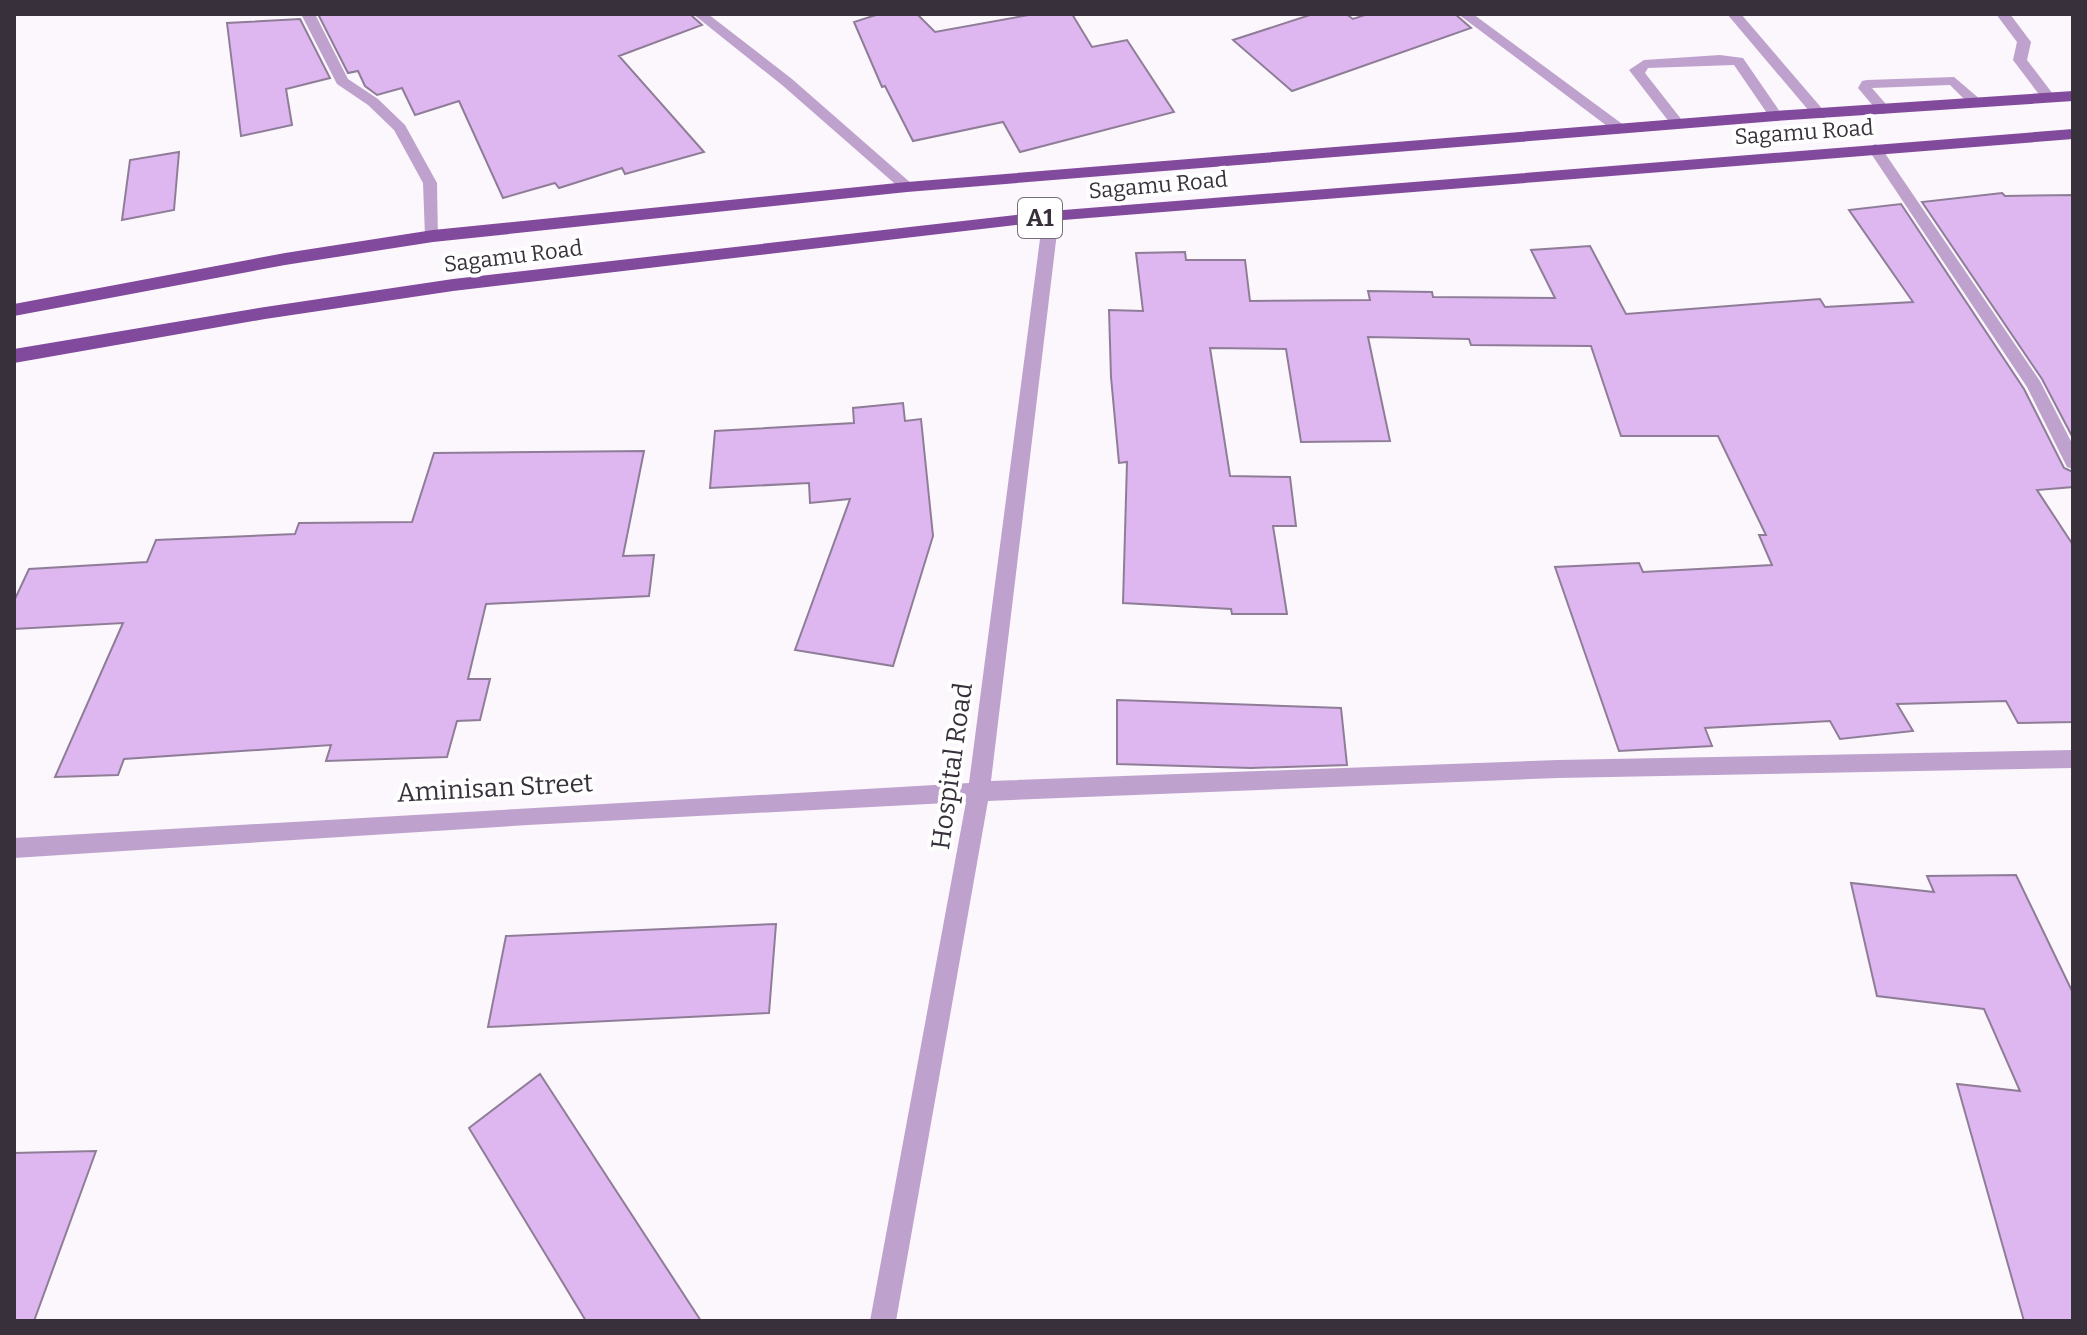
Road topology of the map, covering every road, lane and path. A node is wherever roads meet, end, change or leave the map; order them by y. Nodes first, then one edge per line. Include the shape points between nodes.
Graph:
1 (308, 14) edge
2 (702, 14) edge
3 (1465, 14) edge
4 (1734, 14) edge
5 (2003, 14) edge
6 (2073, 96) edge
7 (2049, 98) junction
8 (1976, 103) junction
9 (1884, 110) junction
10 (1820, 115) junction
11 (1776, 116) junction
12 (1678, 124) junction
13 (1620, 129) junction
14 (2073, 134) edge
15 (1875, 149) junction
16 (907, 187) junction
17 (1051, 216) junction
18 (433, 236) junction
19 (14, 310) edge
20 (14, 356) edge
21 (2073, 462) edge
22 (2073, 759) edge
23 (979, 790) junction
24 (14, 848) edge
25 (883, 1321) edge

1 - 18 street via 342,81 400,128 430,183
2 - 16 street
3 - 13 street
4 - 10 street
5 - 7 street via 2021,33 2020,60
6 - 7 highway, Sagamu Road / A1
7 - 8 highway, Sagamu Road / A1
8 - 9 highway, Sagamu Road / A1
8 - 9 street via 1954,81 1867,84
9 - 10 highway, Sagamu Road / A1
10 - 11 highway, Sagamu Road / A1
11 - 12 highway, Sagamu Road / A1
11 - 12 street via 1738,61 1644,64 1636,70
12 - 13 highway, Sagamu Road / A1
13 - 16 highway, Sagamu Road / A1
14 - 15 highway, Sagamu Road / A1
15 - 17 highway, Sagamu Road / A1
15 - 21 street via 2034,385
16 - 18 highway, Sagamu Road / A1
17 - 20 highway, Sagamu Road / A1 via 295,306
17 - 23 street, Hospital Road
18 - 19 highway, Sagamu Road / A1
22 - 23 street, Aminisan Street via 1850,761
23 - 24 street, Aminisan Street
23 - 25 street, Hospital Road

